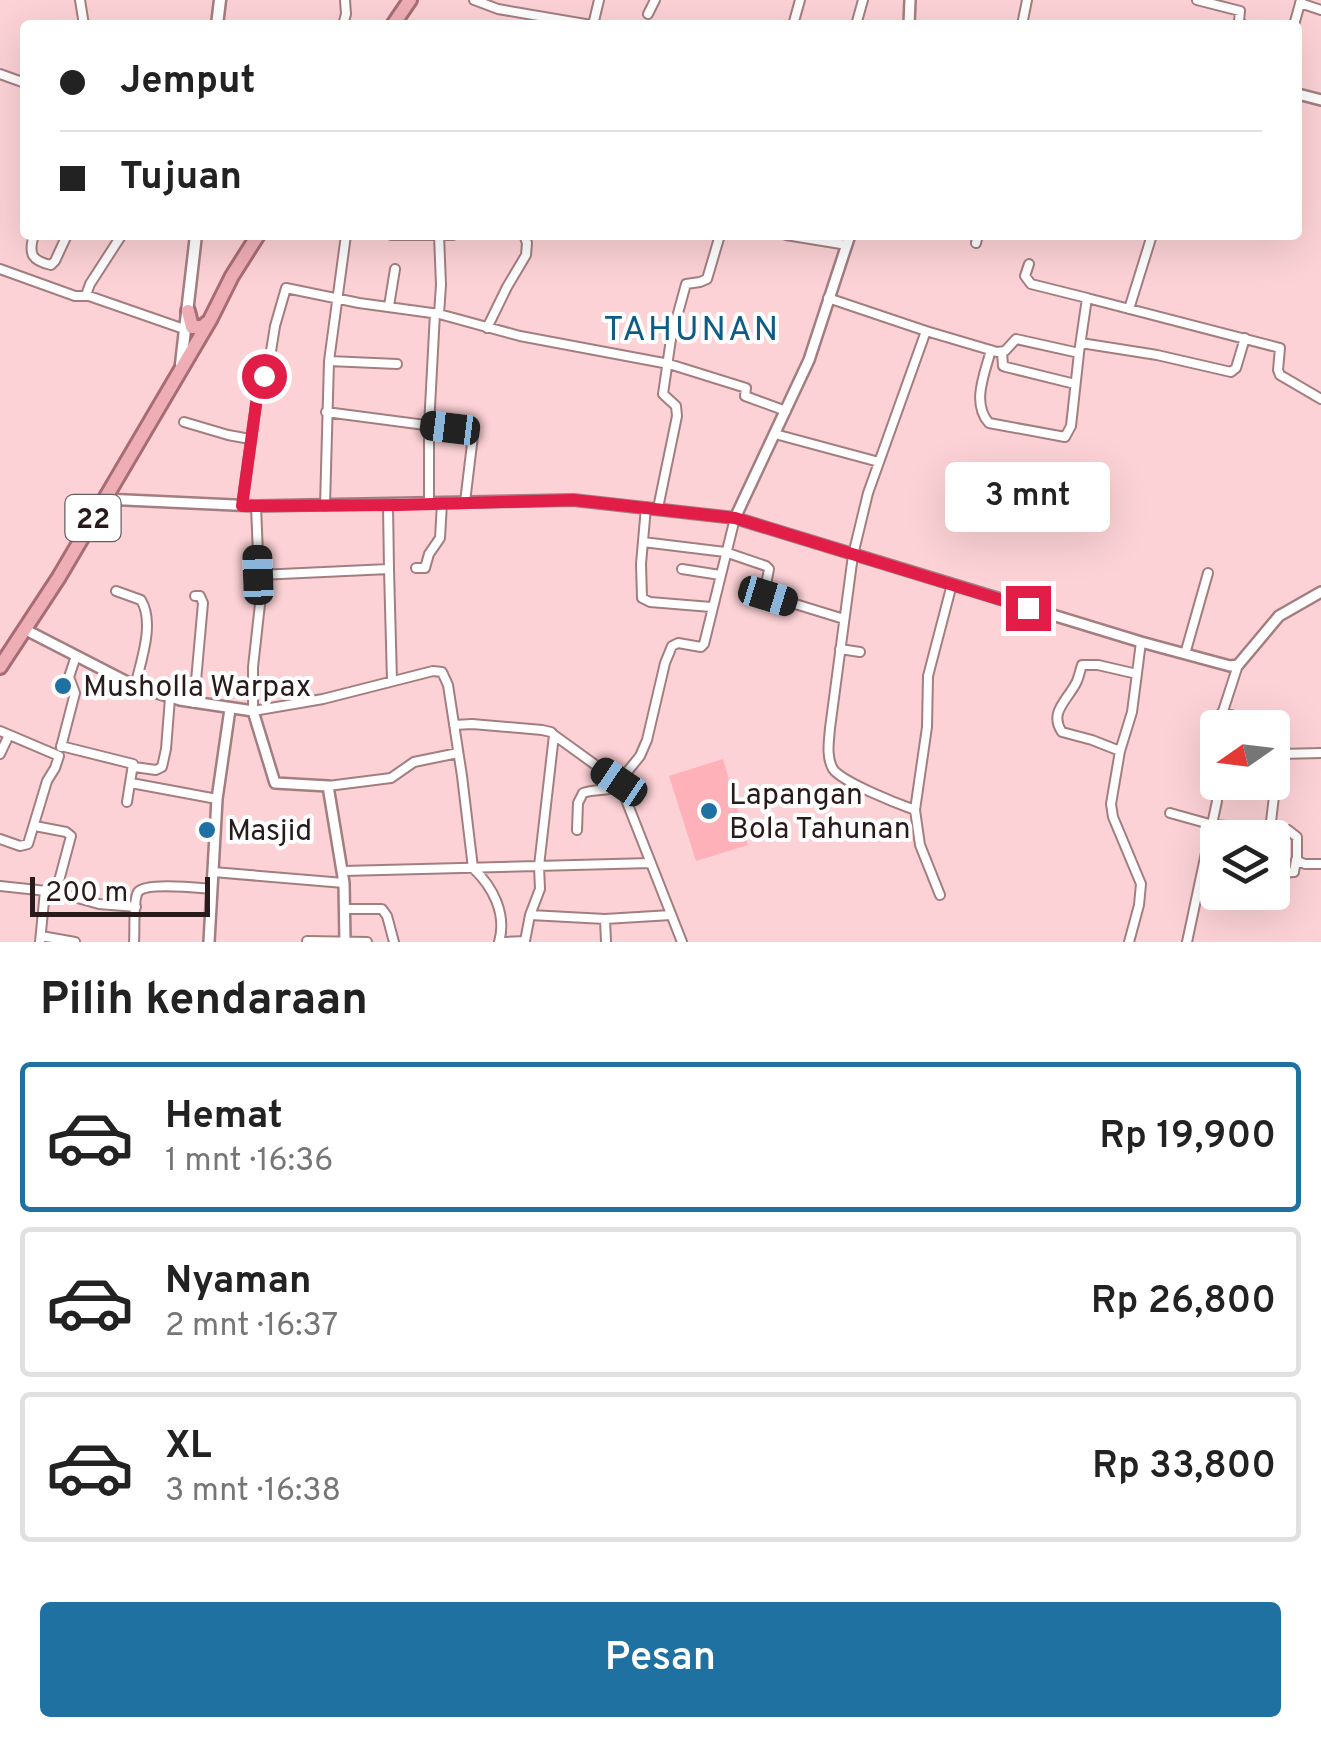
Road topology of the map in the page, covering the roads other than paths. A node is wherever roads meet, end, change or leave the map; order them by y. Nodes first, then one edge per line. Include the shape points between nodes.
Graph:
1 (474, 0) edge
2 (523, 0) edge
3 (655, 0) edge
4 (1197, 0) edge
5 (1301, 1) edge
6 (1321, 10) edge
7 (520, 12) junction
8 (648, 14) dead end
9 (564, 20) edge
10 (1239, 20) edge
11 (33, 240) edge
12 (65, 240) edge
13 (118, 240) edge
14 (195, 240) edge
15 (255, 240) edge
16 (345, 240) edge
17 (439, 240) edge
18 (526, 240) edge
19 (719, 240) edge
20 (848, 240) edge
21 (1150, 240) edge
22 (1029, 264) dead end
23 (0, 269) edge
24 (395, 269) dead end
25 (86, 296) junction
26 (828, 298) junction
27 (1087, 298) junction
28 (338, 299) junction
29 (389, 306) junction
30 (1129, 310) junction
31 (188, 311) junction
32 (437, 314) junction
33 (210, 320) junction
34 (487, 328) junction
35 (184, 329) junction
36 (926, 331) junction
37 (1245, 338) junction
38 (1080, 348) junction
39 (992, 350) junction
40 (1002, 352) junction
41 (330, 361) junction
42 (397, 364) dead end
43 (668, 364) junction
44 (181, 366) junction
45 (1075, 384) junction
46 (1321, 400) edge
47 (786, 411) junction
48 (326, 412) junction
49 (184, 422) dead end
50 (429, 426) junction
51 (775, 434) junction
52 (250, 438) junction
53 (880, 462) junction
54 (104, 498) junction
55 (465, 502) junction
56 (442, 503) junction
57 (429, 504) junction
58 (388, 505) junction
59 (242, 506) junction
60 (256, 506) junction
61 (325, 506) junction
62 (646, 507) junction
63 (658, 508) junction
64 (735, 518) junction
65 (643, 542) junction
66 (725, 552) junction
67 (852, 555) junction
68 (416, 568) dead end
69 (389, 569) junction
70 (682, 569) dead end
71 (1208, 573) dead end
72 (720, 574) junction
73 (258, 575) junction
74 (952, 584) junction
75 (116, 592) dead end
76 (1321, 592) edge
77 (195, 596) dead end
78 (711, 607) junction
79 (844, 619) junction
80 (26, 630) junction
81 (1142, 642) junction
82 (840, 650) junction
83 (860, 652) dead end
84 (1185, 654) junction
85 (76, 656) junction
86 (1238, 665) junction
87 (0, 666) edge
88 (1137, 674) junction
89 (392, 681) junction
90 (134, 686) junction
91 (170, 698) junction
92 (194, 703) junction
93 (230, 709) junction
94 (1223, 710) edge
95 (252, 711) junction
96 (454, 726) junction
97 (4, 733) edge
98 (554, 735) junction
99 (60, 751) junction
100 (1120, 751) junction
101 (458, 753) junction
102 (1321, 753) edge
103 (0, 754) edge
104 (1290, 754) edge
105 (134, 767) junction
106 (131, 783) junction
107 (619, 784) junction
108 (328, 786) junction
109 (217, 799) junction
110 (127, 802) dead end
111 (915, 810) junction
112 (1170, 813) dead end
113 (1200, 821) edge
114 (34, 826) junction
115 (577, 830) dead end
116 (1290, 830) edge
117 (0, 839) edge
118 (1296, 860) junction
119 (650, 864) junction
120 (1321, 864) edge
121 (540, 866) junction
122 (473, 868) junction
123 (213, 872) junction
124 (1290, 872) edge
125 (343, 877) junction
126 (1200, 883) edge
127 (0, 886) edge
128 (212, 889) junction
129 (45, 891) junction
130 (56, 892) junction
131 (940, 895) dead end
132 (136, 907) junction
133 (344, 909) junction
134 (530, 915) junction
135 (671, 915) junction
136 (605, 919) junction
137 (41, 939) edge
138 (307, 941) edge
139 (75, 942) edge
140 (134, 942) edge
141 (210, 942) edge
142 (345, 942) edge
143 (367, 942) edge
144 (394, 942) edge
145 (502, 942) edge
146 (525, 942) edge
147 (606, 942) edge
148 (682, 942) edge
149 (1129, 942) edge
150 (1187, 942) edge

1 - 7 street
2 - 7 street
3 - 8 street
4 - 10 street via 1240,10
5 - 6 street
7 - 9 street
11 - 12 street via 31,256 51,265
13 - 25 street
14 - 31 main road
15 - 33 highway, 22
16 - 28 street
17 - 32 street
18 - 34 street via 526,255
19 - 43 street via 707,279 686,284
20 - 26 street
21 - 30 street
22 - 27 street via 1031,284
23 - 25 street
24 - 29 street
25 - 35 street
26 - 36 street
26 - 47 street
27 - 30 street
27 - 38 street
28 - 29 street
28 - 41 street
28 - 52 street via 286,288
29 - 32 street
30 - 37 street
31 - 33 highway via 195,328
31 - 35 main road
32 - 34 street
32 - 50 street
33 - 44 highway, 22
34 - 43 street
35 - 44 main road
36 - 39 street
36 - 53 street
37 - 38 street via 1231,372 1156,355
37 - 46 street via 1280,348 1280,376
38 - 40 street via 1018,339
38 - 45 street
39 - 40 street
39 - 45 street via 980,406 990,423 1068,436
40 - 45 street via 1006,368
41 - 42 street
41 - 48 street
43 - 47 street via 746,388 745,396
43 - 63 street via 663,394 678,410
44 - 54 highway, 22
47 - 51 street
48 - 50 street
48 - 61 street
49 - 52 street
50 - 55 street via 471,431
50 - 57 street
51 - 53 street
51 - 64 street
52 - 59 street
53 - 67 street
54 - 59 street
54 - 80 highway, 22
55 - 56 street
55 - 62 street via 574,500
56 - 57 street
56 - 68 street via 440,538 425,568
57 - 58 street
58 - 61 street
58 - 69 street
59 - 60 street
60 - 61 street
60 - 73 street
62 - 63 street
62 - 65 street
63 - 64 street
64 - 66 street
64 - 67 street
65 - 66 street
65 - 78 street via 643,600
66 - 72 street
66 - 79 street via 769,569 768,596
67 - 74 street
67 - 79 street
69 - 73 street
69 - 89 street
70 - 72 street
71 - 84 street
72 - 78 street
73 - 95 street
74 - 81 street
74 - 111 street via 928,676
75 - 90 street via 140,600 146,610
76 - 86 street via 1278,616
77 - 92 street via 203,604
78 - 107 street via 702,646 670,649 648,740
79 - 82 street
80 - 85 street
80 - 87 highway, 22
81 - 84 street
81 - 88 street
82 - 83 street
82 - 111 street via 831,765 837,774
84 - 86 street
85 - 90 street
85 - 99 street via 69,677 75,693
86 - 94 street
88 - 100 street
88 - 100 street via 1082,666 1058,712 1062,732
89 - 95 street
89 - 96 street via 442,672
90 - 91 street
91 - 92 street
91 - 105 street via 162,767
92 - 93 street
93 - 95 street
93 - 109 street
95 - 108 street via 275,783
96 - 98 street
96 - 101 street
97 - 99 street
97 - 103 street
98 - 107 street
98 - 121 street
99 - 105 street via 126,760
99 - 114 street
100 - 149 street via 1112,811 1141,888
101 - 108 street via 414,762 390,778
101 - 122 street
102 - 104 street
105 - 106 street
106 - 109 street
106 - 110 street
107 - 115 street via 583,793
107 - 119 street
108 - 125 street
109 - 123 street
111 - 131 street via 920,845
112 - 113 street
114 - 117 street via 24,846
114 - 130 street via 71,836
116 - 118 street via 1297,838
118 - 120 street
118 - 124 street
119 - 121 street
119 - 135 street
121 - 122 street
121 - 134 street
122 - 125 street
122 - 145 street via 496,899
123 - 125 street
123 - 128 street
125 - 133 street
126 - 150 street
127 - 129 street
128 - 132 street via 145,888
128 - 141 street
129 - 130 street
129 - 137 street
130 - 132 street
132 - 140 street
133 - 142 street
133 - 144 street via 382,909
134 - 136 street
134 - 146 street
135 - 136 street
135 - 148 street
136 - 147 street
137 - 139 street
138 - 142 street
142 - 143 street
145 - 146 street

